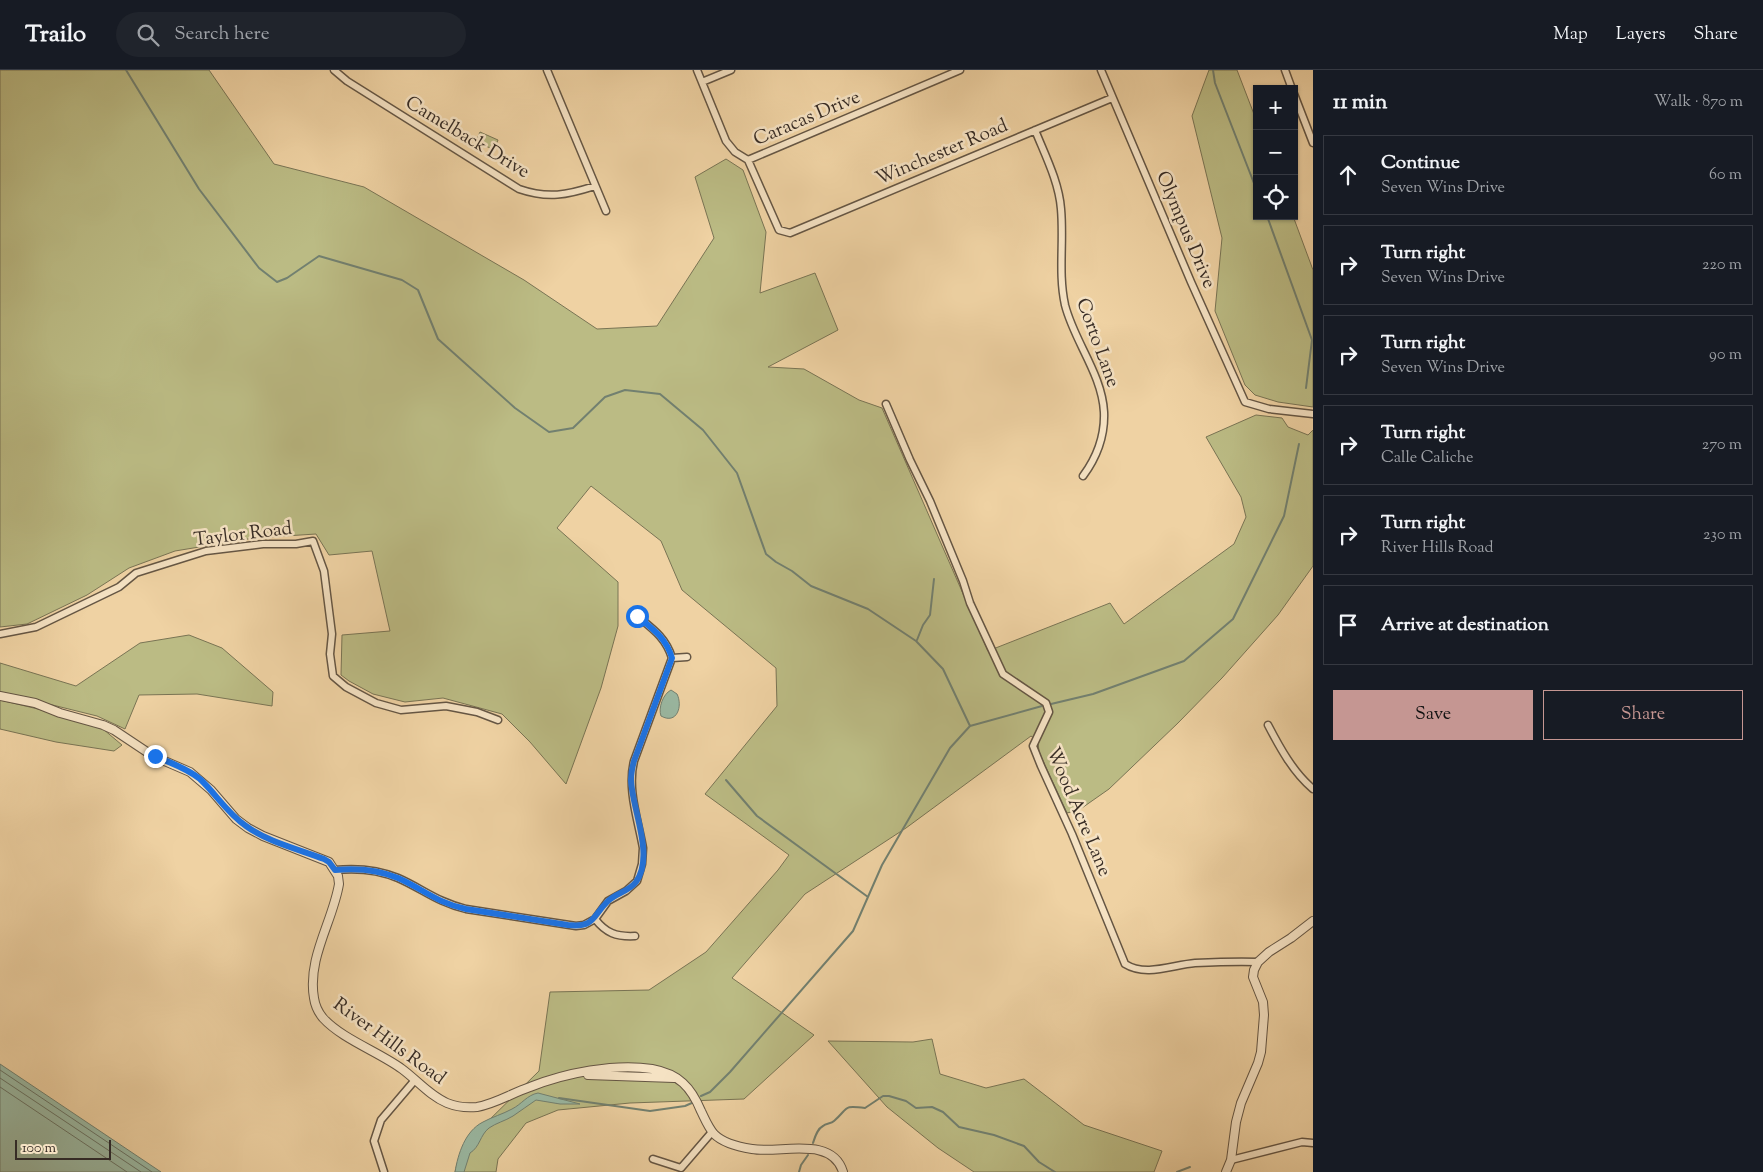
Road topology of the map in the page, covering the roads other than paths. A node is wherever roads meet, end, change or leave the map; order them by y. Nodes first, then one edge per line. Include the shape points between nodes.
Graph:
1 (334, 70) edge
2 (547, 70) edge
3 (697, 70) edge
4 (731, 70) edge
5 (960, 70) edge
6 (1101, 70) edge
7 (1285, 70) edge
8 (702, 82) junction
9 (1291, 85) edge
10 (1112, 98) junction
11 (1298, 104) edge
12 (1035, 130) junction
13 (1313, 143) edge
14 (748, 160) junction
15 (595, 186) junction
16 (606, 211) dead end
17 (886, 404) dead end
18 (1313, 414) edge
19 (1083, 476) dead end
20 (637, 616) dead end
21 (0, 634) edge
22 (687, 657) dead end
23 (672, 658) junction
24 (0, 696) edge
25 (498, 720) dead end
26 (1268, 725) dead end
27 (1313, 789) edge
28 (335, 870) junction
29 (595, 919) junction
30 (1313, 921) edge
31 (635, 936) dead end
32 (1258, 962) junction
33 (416, 1080) junction
34 (712, 1132) junction
35 (1313, 1143) edge
36 (653, 1159) dead end
37 (1231, 1160) junction
38 (384, 1172) edge
39 (843, 1172) edge
40 (1226, 1172) edge

1 - 15 street, Camelback Drive via 519,189 559,195
2 - 15 street
3 - 8 street
4 - 8 street
5 - 14 street, Caracas Drive
6 - 10 street, Olympus Drive
7 - 9 street
8 - 14 street via 726,141
10 - 12 street, Winchester Road
10 - 18 street, Olympus Drive via 1245,402 1269,409
11 - 13 street
12 - 14 street, Winchester Road via 790,233 779,230
12 - 19 street, Corto Lane via 1060,201 1060,267 1065,302 1098,385 1104,410 1100,442
15 - 16 street
17 - 32 street, Wood Acre Lane via 1003,674 1046,702 1048,712 1033,746 1125,964 1134,970 1157,970 1192,963
20 - 23 street via 668,645
21 - 25 street, Taylor Road via 36,627 119,587 136,573 206,551 313,542 324,571 332,634 333,676 376,703 401,710 446,706
22 - 23 street
23 - 29 street via 631,772 643,856 640,874 626,891 608,901
24 - 28 street via 36,704 114,730 153,756 190,772 248,828 324,859
26 - 27 street via 1287,760
28 - 29 street via 389,874 433,898 466,909 576,926
28 - 33 street, River Hills Road via 338,892 314,968 312,987 317,1010 335,1028
29 - 31 street via 613,935
30 - 32 street
32 - 37 street via 1253,977 1263,1002 1262,1046 1241,1103
33 - 34 street, River Hills Road via 446,1103 475,1107 544,1081 576,1074 678,1078 694,1095
33 - 38 street via 381,1120 374,1141
34 - 36 street via 681,1168
34 - 39 street via 725,1142 752,1149 818,1149 833,1156
35 - 37 street via 1302,1142
37 - 40 street

